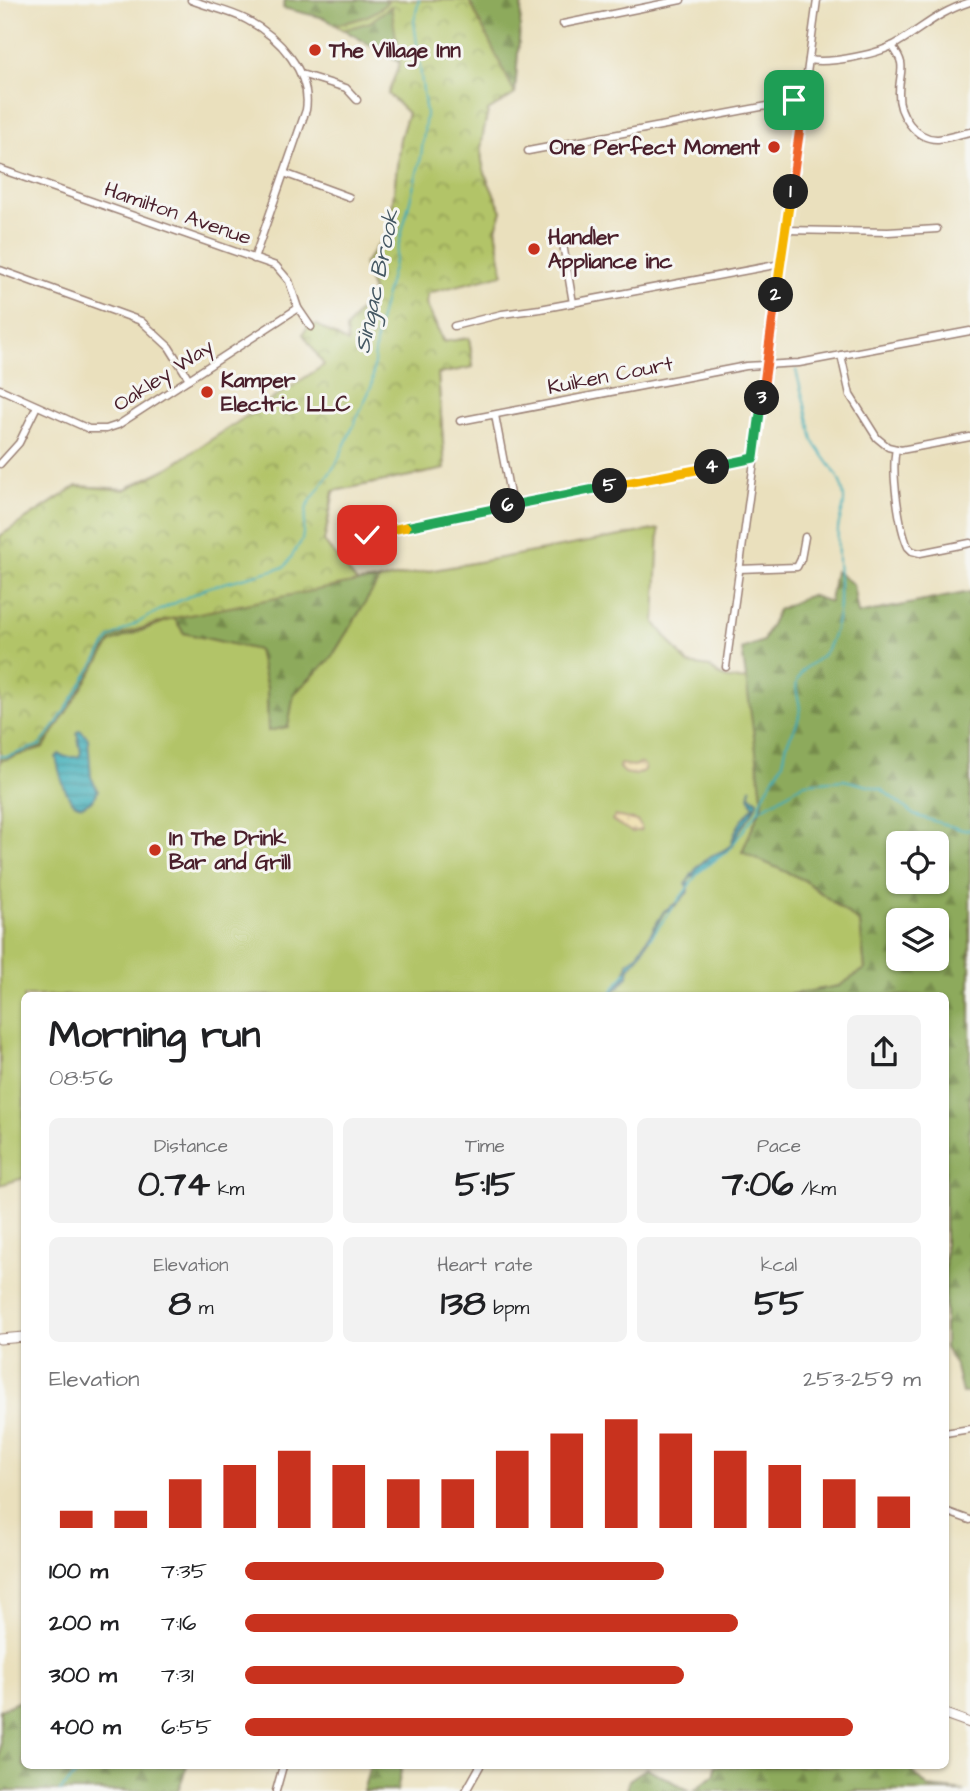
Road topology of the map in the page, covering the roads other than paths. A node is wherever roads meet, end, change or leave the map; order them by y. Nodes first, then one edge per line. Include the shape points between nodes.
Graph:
1 (191, 0) edge
2 (681, 0) edge
3 (817, 0) edge
4 (967, 2) edge
5 (563, 24) dead end
6 (892, 46) junction
7 (809, 60) junction
8 (301, 74) junction
9 (804, 99) junction
10 (358, 100) dead end
11 (970, 132) edge
12 (528, 151) dead end
13 (0, 169) edge
14 (284, 173) junction
15 (349, 197) dead end
16 (937, 229) dead end
17 (785, 230) junction
18 (562, 237) dead end
19 (254, 258) junction
20 (781, 264) junction
21 (0, 270) edge
22 (573, 303) junction
23 (298, 308) junction
24 (454, 326) dead end
25 (311, 327) dead end
26 (970, 331) edge
27 (841, 355) junction
28 (767, 364) junction
29 (189, 379) junction
30 (0, 388) edge
31 (37, 406) junction
32 (495, 415) junction
33 (460, 421) dead end
34 (970, 438) edge
35 (897, 449) junction
36 (754, 458) junction
37 (0, 464) edge
38 (512, 506) junction
39 (367, 535) dead end
40 (805, 537) dead end
41 (970, 544) edge
42 (739, 569) junction
43 (726, 667) dead end
44 (21, 1337) edge
45 (0, 1339) edge
46 (970, 1429) edge
47 (949, 1432) edge
48 (949, 1512) edge
49 (970, 1520) edge
50 (949, 1715) edge
51 (970, 1723) edge
52 (282, 1769) edge
53 (478, 1769) edge
54 (276, 1791) edge
55 (466, 1791) edge

1 - 8 street via 258,27
2 - 5 street
3 - 7 street
4 - 6 street via 934,17
6 - 7 street
6 - 11 street via 903,63 899,100 911,126 935,139
7 - 9 street
8 - 10 street via 346,88
8 - 14 street via 307,102
9 - 12 street
9 - 17 street
13 - 19 street, Hamilton Avenue
14 - 15 street
14 - 19 street
16 - 17 street
17 - 20 street
18 - 22 street
19 - 23 street, Hamilton Avenue via 276,266 285,275
20 - 22 street
20 - 28 street
21 - 29 street via 141,321 169,347
22 - 24 street
23 - 25 street, Hamilton Avenue
23 - 29 street, Oakley Way
26 - 27 street, Kuiken Court
27 - 28 street, Kuiken Court
27 - 35 street via 853,401 877,438
28 - 32 street, Kuiken Court
28 - 36 street
29 - 31 street, Oakley Way via 106,429 83,427
30 - 31 street, Oakley Way
31 - 37 street via 19,443
32 - 33 street, Kuiken Court
32 - 38 street
34 - 35 street
35 - 41 street via 893,470 908,547 916,553
36 - 38 street
36 - 42 street
38 - 39 street
40 - 42 street via 800,564 794,568
42 - 43 street
44 - 45 main road
46 - 47 street
48 - 49 street
50 - 51 main road
52 - 54 street
53 - 55 street

